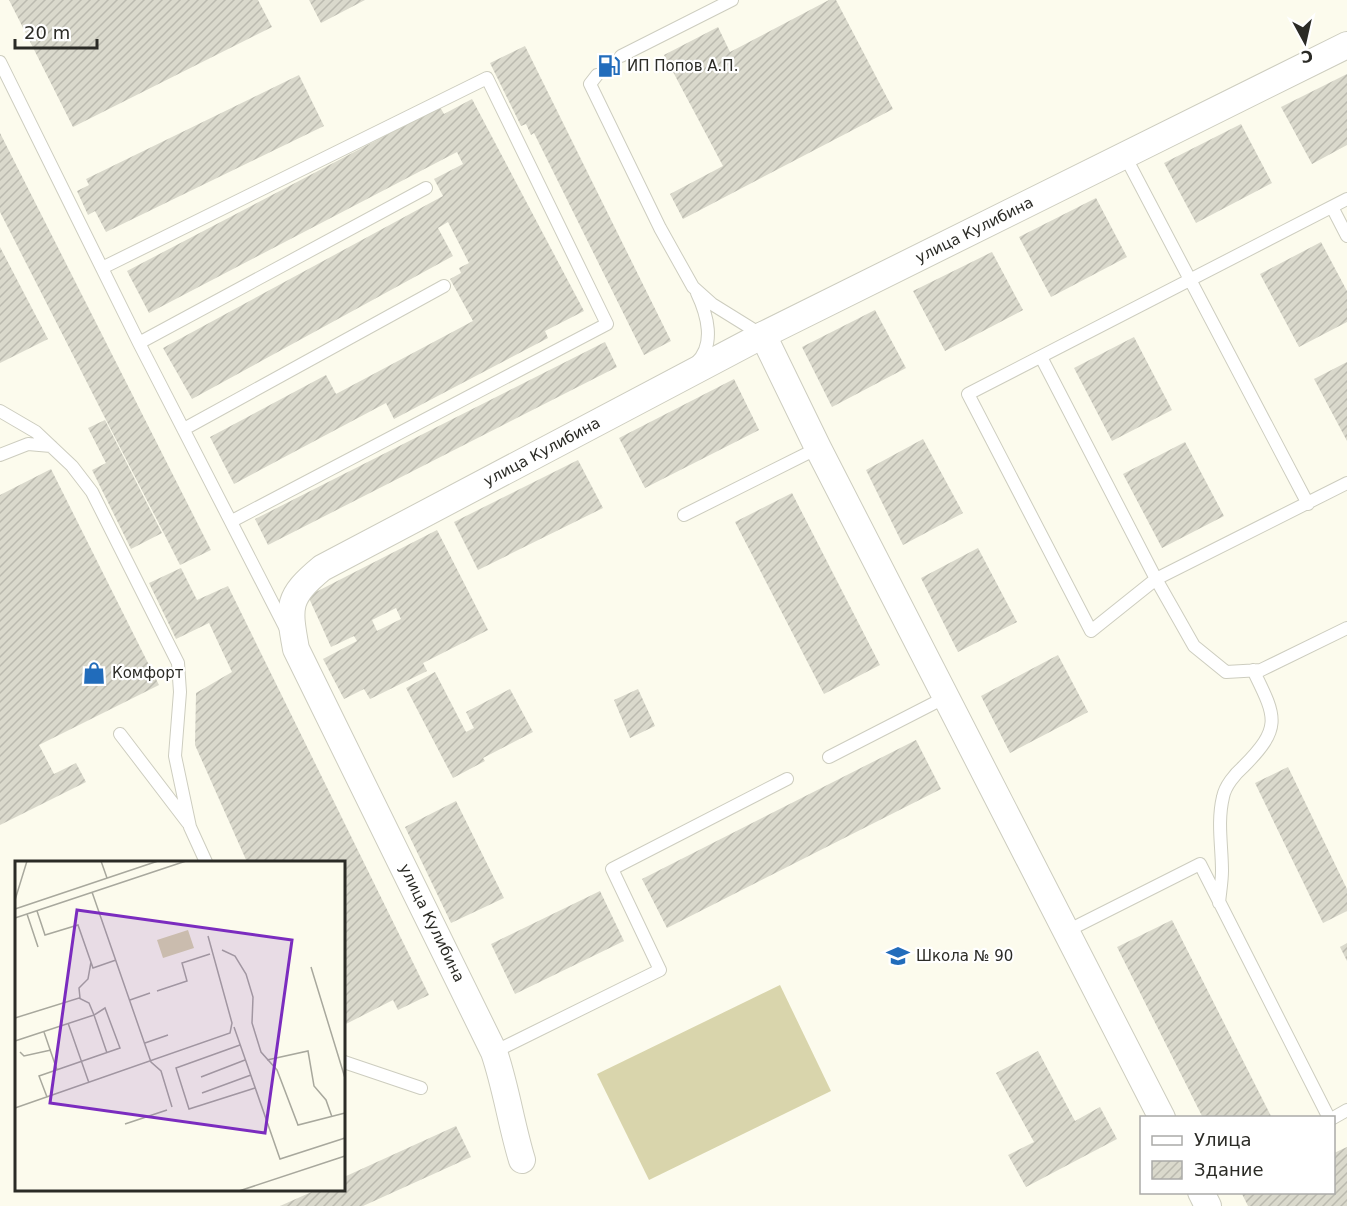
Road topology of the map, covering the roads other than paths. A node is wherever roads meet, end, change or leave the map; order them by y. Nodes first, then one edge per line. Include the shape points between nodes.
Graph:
1 (732, 0) edge
2 (1347, 45) edge
3 (621, 56) dead end
4 (0, 62) edge
5 (597, 75) dead end
6 (1125, 156) junction
7 (426, 188) dead end
8 (1347, 199) edge
9 (1332, 207) junction
10 (1347, 236) edge
11 (102, 268) junction
12 (1189, 280) junction
13 (444, 286) dead end
14 (693, 287) junction
15 (763, 335) junction
16 (139, 343) junction
17 (1041, 357) junction
18 (661, 389) junction
19 (0, 411) edge
20 (184, 429) junction
21 (51, 446) junction
22 (818, 448) junction
23 (0, 455) edge
24 (1347, 483) edge
25 (1308, 504) junction
26 (684, 515) dead end
27 (232, 521) junction
28 (1156, 579) junction
29 (1347, 628) edge
30 (296, 649) junction
31 (1253, 670) junction
32 (946, 697) junction
33 (120, 734) dead end
34 (829, 757) dead end
35 (787, 779) dead end
36 (190, 827) junction
37 (206, 861) edge
38 (1220, 903) junction
39 (1067, 931) junction
40 (494, 1052) junction
41 (345, 1062) edge
42 (421, 1088) dead end
43 (1161, 1116) edge
44 (1330, 1116) edge
45 (522, 1160) dead end

1 - 3 lane
2 - 6 street, улица Кулибина
4 - 11 lane
5 - 14 lane via 590,84
6 - 12 lane
6 - 15 street, улица Кулибина
7 - 16 lane
8 - 9 lane
9 - 10 lane
9 - 12 lane
11 - 16 lane
11 - 27 lane via 487,78 608,324
12 - 17 lane
12 - 25 lane
13 - 20 lane
14 - 15 lane via 712,304
14 - 18 lane via 706,317 708,346 698,361
15 - 18 street, улица Кулибина
15 - 22 street
16 - 20 lane
17 - 28 lane
17 - 28 lane via 968,393 1091,632
18 - 30 street, улица Кулибина via 322,568 302,585 293,600 291,621
19 - 21 lane via 36,432
20 - 27 lane
21 - 23 lane via 28,444
21 - 36 lane via 92,492 178,663 175,756
22 - 26 lane
22 - 32 street
24 - 25 lane
25 - 28 lane
27 - 30 lane
28 - 31 lane via 1194,646 1226,672
29 - 31 lane via 1261,670
30 - 40 street, улица Кулибина
31 - 38 lane via 1271,707 1272,728 1260,750 1223,794
32 - 34 lane
32 - 39 street
33 - 36 lane
35 - 40 lane via 612,869 660,970
36 - 37 lane
38 - 39 lane via 1200,864
38 - 44 lane
39 - 43 street
40 - 45 street, улица Кулибина
41 - 42 lane

